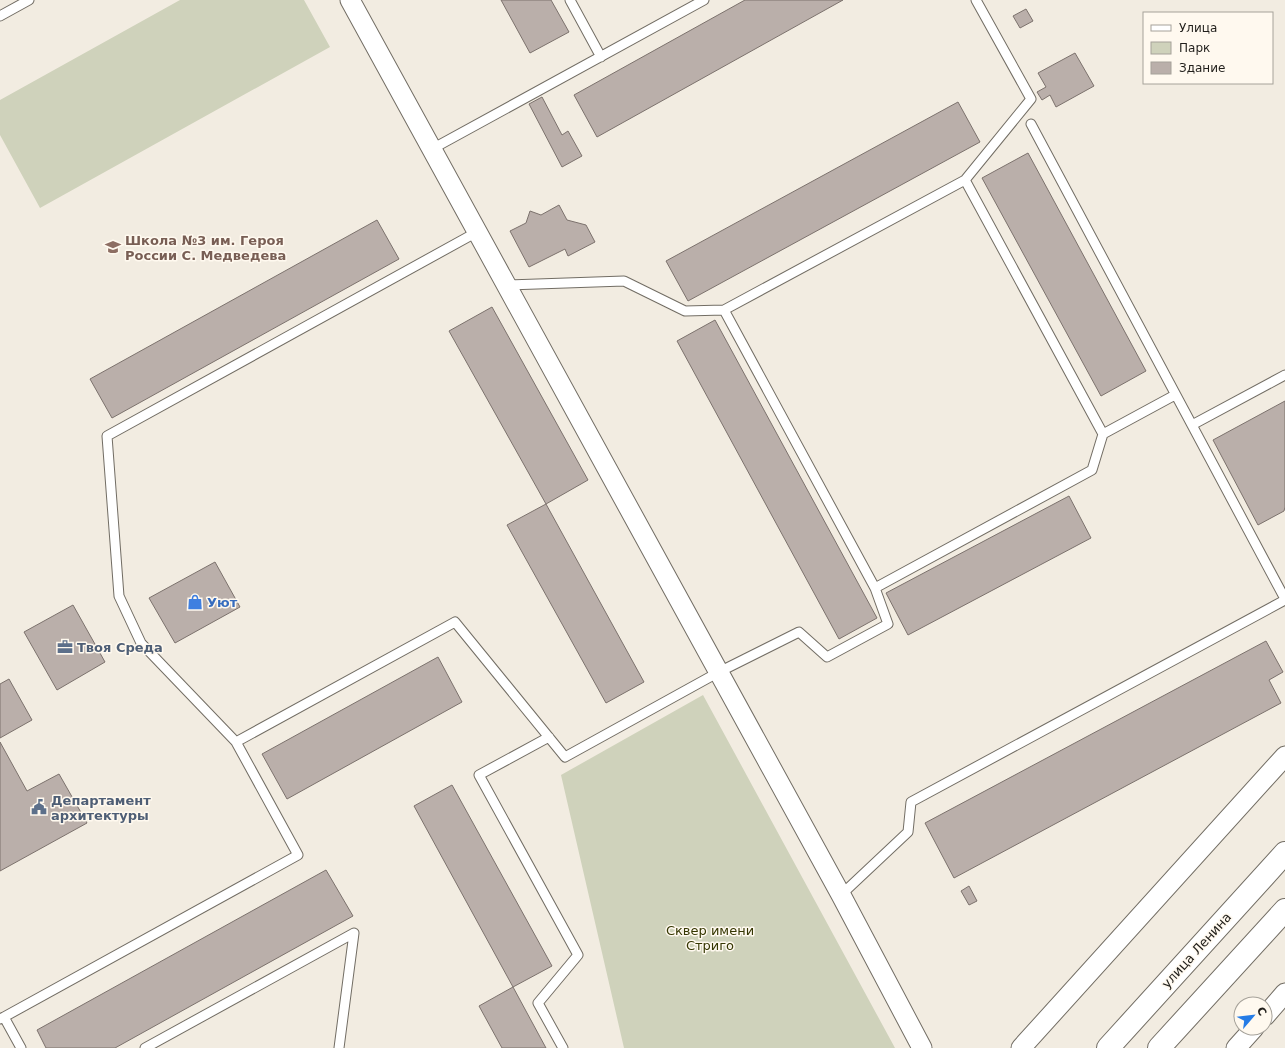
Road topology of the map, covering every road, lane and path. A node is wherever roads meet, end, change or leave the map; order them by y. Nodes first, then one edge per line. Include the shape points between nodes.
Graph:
1 (29, 0) edge
2 (350, 0) edge
3 (570, 0) edge
4 (704, 0) edge
5 (976, 0) edge
6 (0, 16) edge
7 (601, 57) junction
8 (1031, 124) dead end
9 (432, 149) junction
10 (965, 180) junction
11 (478, 232) junction
12 (507, 286) junction
13 (724, 310) junction
14 (1285, 375) edge
15 (1175, 395) junction
16 (1192, 425) junction
17 (1103, 434) junction
18 (875, 588) junction
19 (1285, 600) edge
20 (719, 672) junction
21 (549, 737) junction
22 (236, 742) junction
23 (1285, 756) edge
24 (1285, 853) edge
25 (841, 895) junction
26 (1285, 910) edge
27 (1285, 993) edge
28 (1273, 1007) edge
29 (2, 1018) edge
30 (1247, 1036) edge
31 (21, 1048) edge
32 (145, 1048) edge
33 (339, 1048) edge
34 (563, 1048) edge
35 (922, 1048) edge
36 (1021, 1048) edge
37 (1108, 1048) edge
38 (1159, 1048) edge
39 (1236, 1048) edge

1 - 6 lane
2 - 9 street
3 - 7 lane
4 - 7 lane
5 - 10 lane via 1031,99
7 - 9 lane
8 - 15 lane
9 - 11 street
10 - 13 lane
10 - 17 lane
11 - 12 street
11 - 22 lane via 107,436 118,596 141,643
12 - 13 lane via 624,280 685,311
12 - 20 street
13 - 18 lane
14 - 16 lane
15 - 16 lane
15 - 17 lane
16 - 19 lane
17 - 18 lane via 1092,470
18 - 20 lane via 888,624 834,654 827,657 799,632
19 - 25 lane via 911,802 908,832
20 - 21 lane via 565,757
20 - 25 street
21 - 22 lane via 455,622
21 - 34 lane via 479,775 578,955 538,1003
22 - 29 lane via 298,855
23 - 36 street
24 - 37 main road, улица Ленина
25 - 35 street
26 - 38 main road
27 - 28 street
29 - 31 lane
30 - 39 street
32 - 33 lane via 354,933

